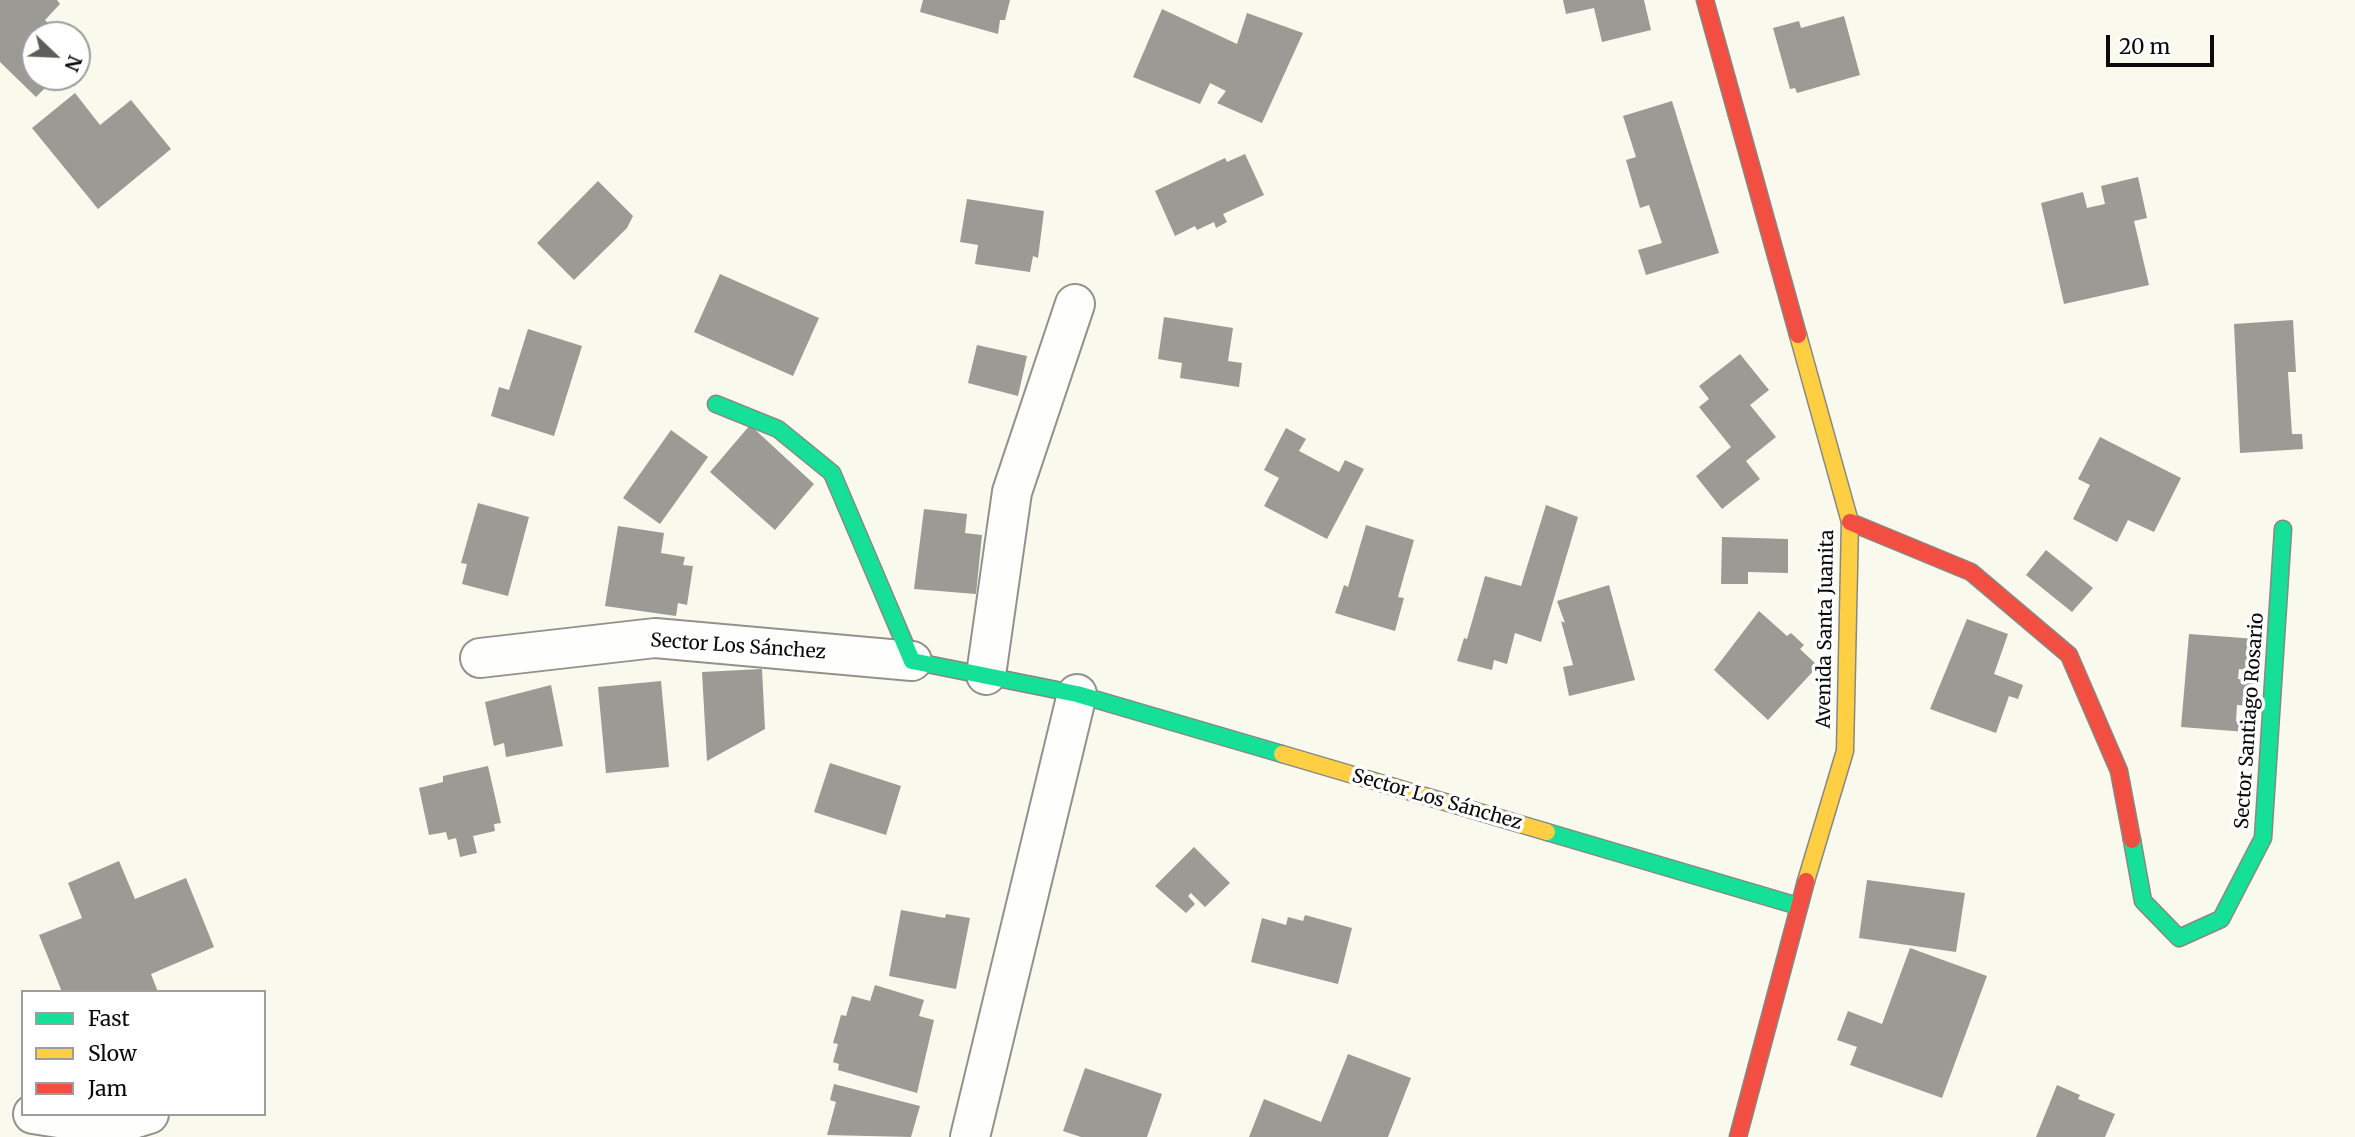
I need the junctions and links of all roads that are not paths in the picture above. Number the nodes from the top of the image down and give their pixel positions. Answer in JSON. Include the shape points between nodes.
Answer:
{"nodes":[{"id":1,"x":1705,"y":0,"type":"edge"},
{"id":2,"x":1075,"y":304,"type":"dead end"},
{"id":3,"x":716,"y":404,"type":"dead end"},
{"id":4,"x":1850,"y":522,"type":"junction"},
{"id":5,"x":2283,"y":529,"type":"dead end"},
{"id":6,"x":480,"y":657,"type":"dead end"},
{"id":7,"x":912,"y":661,"type":"junction"},
{"id":8,"x":986,"y":675,"type":"junction"},
{"id":9,"x":1077,"y":694,"type":"junction"},
{"id":10,"x":1798,"y":906,"type":"junction"},
{"id":11,"x":0,"y":1109,"type":"edge"},
{"id":12,"x":21,"y":1113,"type":"edge"},
{"id":13,"x":46,"y":1116,"type":"edge"},
{"id":14,"x":142,"y":1116,"type":"edge"},
{"id":15,"x":970,"y":1137,"type":"edge"},
{"id":16,"x":1738,"y":1137,"type":"edge"}],
"edges":[{"from":1,"to":4,"type":"street","name":"Avenida Santa Juanita"},
{"from":2,"to":8,"type":"street","via":[[1012,492]]},
{"from":3,"to":7,"type":"street","via":[[778,429],[832,473]]},
{"from":4,"to":5,"type":"street","name":"Sector Santiago Rosario","via":[[1971,572],[2069,655],[2119,771],[2143,901],[2179,938],[2221,919],[2263,838]]},
{"from":4,"to":10,"type":"street","name":"Avenida Santa Juanita","via":[[1845,751]]},
{"from":6,"to":7,"type":"street","name":"Sector Los Sánchez","via":[[656,638]]},
{"from":7,"to":8,"type":"street","name":"Sector Los Sánchez"},
{"from":8,"to":9,"type":"street","name":"Sector Los Sánchez"},
{"from":9,"to":10,"type":"street","name":"Sector Los Sánchez"},
{"from":9,"to":15,"type":"street"},
{"from":10,"to":16,"type":"street","name":"Avenida Santa Juanita"},
{"from":11,"to":12,"type":"street"},
{"from":13,"to":14,"type":"street","via":[[110,1126]]}]}
